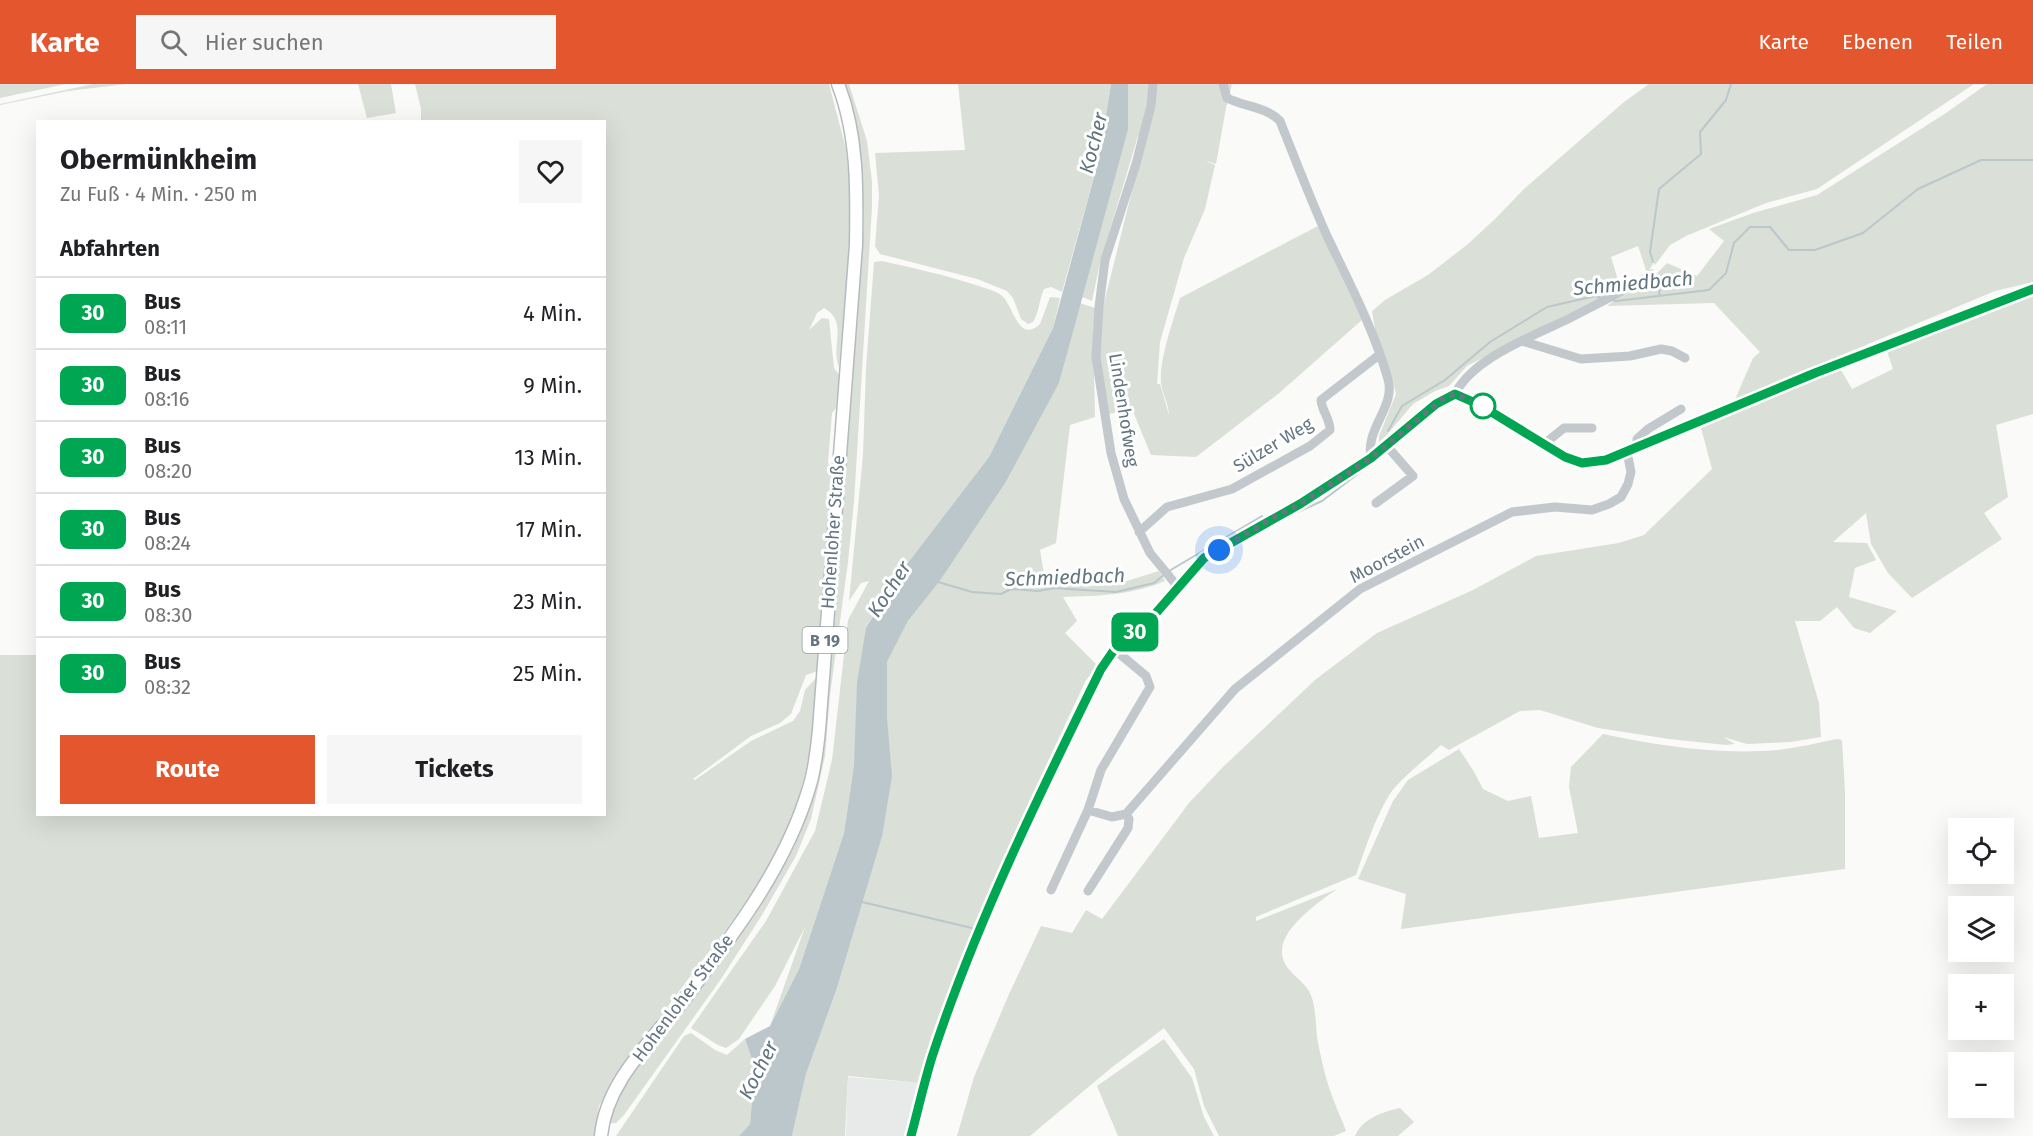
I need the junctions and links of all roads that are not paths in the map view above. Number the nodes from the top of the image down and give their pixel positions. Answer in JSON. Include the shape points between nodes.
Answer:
{"nodes":[{"id":1,"x":838,"y":84,"type":"edge"},
{"id":2,"x":1153,"y":84,"type":"edge"},
{"id":3,"x":1223,"y":84,"type":"edge"},
{"id":4,"x":1652,"y":274,"type":"dead end"},
{"id":5,"x":2033,"y":289,"type":"edge"},
{"id":6,"x":1522,"y":341,"type":"junction"},
{"id":7,"x":1379,"y":355,"type":"junction"},
{"id":8,"x":1685,"y":358,"type":"dead end"},
{"id":9,"x":1455,"y":394,"type":"junction"},
{"id":10,"x":1681,"y":409,"type":"dead end"},
{"id":11,"x":1592,"y":428,"type":"dead end"},
{"id":12,"x":1544,"y":444,"type":"junction"},
{"id":13,"x":1386,"y":445,"type":"junction"},
{"id":14,"x":1637,"y":447,"type":"junction"},
{"id":15,"x":1627,"y":452,"type":"junction"},
{"id":16,"x":1371,"y":458,"type":"junction"},
{"id":17,"x":1376,"y":502,"type":"dead end"},
{"id":18,"x":1139,"y":532,"type":"junction"},
{"id":19,"x":1178,"y":587,"type":"junction"},
{"id":20,"x":1114,"y":650,"type":"junction"},
{"id":21,"x":1088,"y":810,"type":"junction"},
{"id":22,"x":1126,"y":814,"type":"junction"},
{"id":23,"x":1051,"y":890,"type":"dead end"},
{"id":24,"x":1088,"y":891,"type":"dead end"},
{"id":25,"x":601,"y":1136,"type":"edge"},
{"id":26,"x":911,"y":1136,"type":"edge"}],
"edges":[{"from":1,"to":25,"type":"main road","name":"Hohenloher Straße","number":"B 19","via":[[853,140],[856,245],[819,730],[810,787],[768,881],[617,1086]]},
{"from":2,"to":18,"type":"street","name":"Lindenhofweg","via":[[1136,164],[1105,260],[1096,357],[1111,453],[1124,499]]},
{"from":3,"to":7,"type":"street","via":[[1227,98],[1271,112],[1280,121]]},
{"from":4,"to":6,"type":"street"},
{"from":5,"to":14,"type":"street"},
{"from":6,"to":8,"type":"street","via":[[1581,359],[1630,356],[1661,349]]},
{"from":6,"to":9,"type":"street","via":[[1467,376]]},
{"from":7,"to":16,"type":"street","via":[[1390,390],[1374,429]]},
{"from":7,"to":18,"type":"street","name":"Sülzer Weg","via":[[1321,400],[1330,430],[1310,446],[1232,489],[1167,507]]},
{"from":9,"to":12,"type":"street"},
{"from":9,"to":13,"type":"street","via":[[1436,404]]},
{"from":10,"to":14,"type":"street","via":[[1648,429],[1637,439]]},
{"from":11,"to":12,"type":"street","via":[[1564,428]]},
{"from":12,"to":15,"type":"street","via":[[1582,463]]},
{"from":13,"to":16,"type":"street"},
{"from":13,"to":17,"type":"street","via":[[1413,476]]},
{"from":14,"to":15,"type":"street"},
{"from":15,"to":22,"type":"street","name":"Moorstein","via":[[1631,472],[1628,484],[1621,496],[1609,504],[1592,510],[1555,507],[1512,512],[1360,589],[1235,689]]},
{"from":16,"to":19,"type":"street","via":[[1204,558]]},
{"from":18,"to":19,"type":"street","name":"Lindenhofweg","via":[[1150,553]]},
{"from":19,"to":20,"type":"street","via":[[1156,613]]},
{"from":20,"to":21,"type":"street","via":[[1146,676],[1150,687],[1101,770]]},
{"from":20,"to":26,"type":"street","via":[[1043,787],[974,944],[932,1057]]},
{"from":21,"to":22,"type":"street","via":[[1112,817]]},
{"from":21,"to":23,"type":"street"},
{"from":22,"to":24,"type":"street","name":"Moorstein","via":[[1130,819],[1128,828]]}]}
